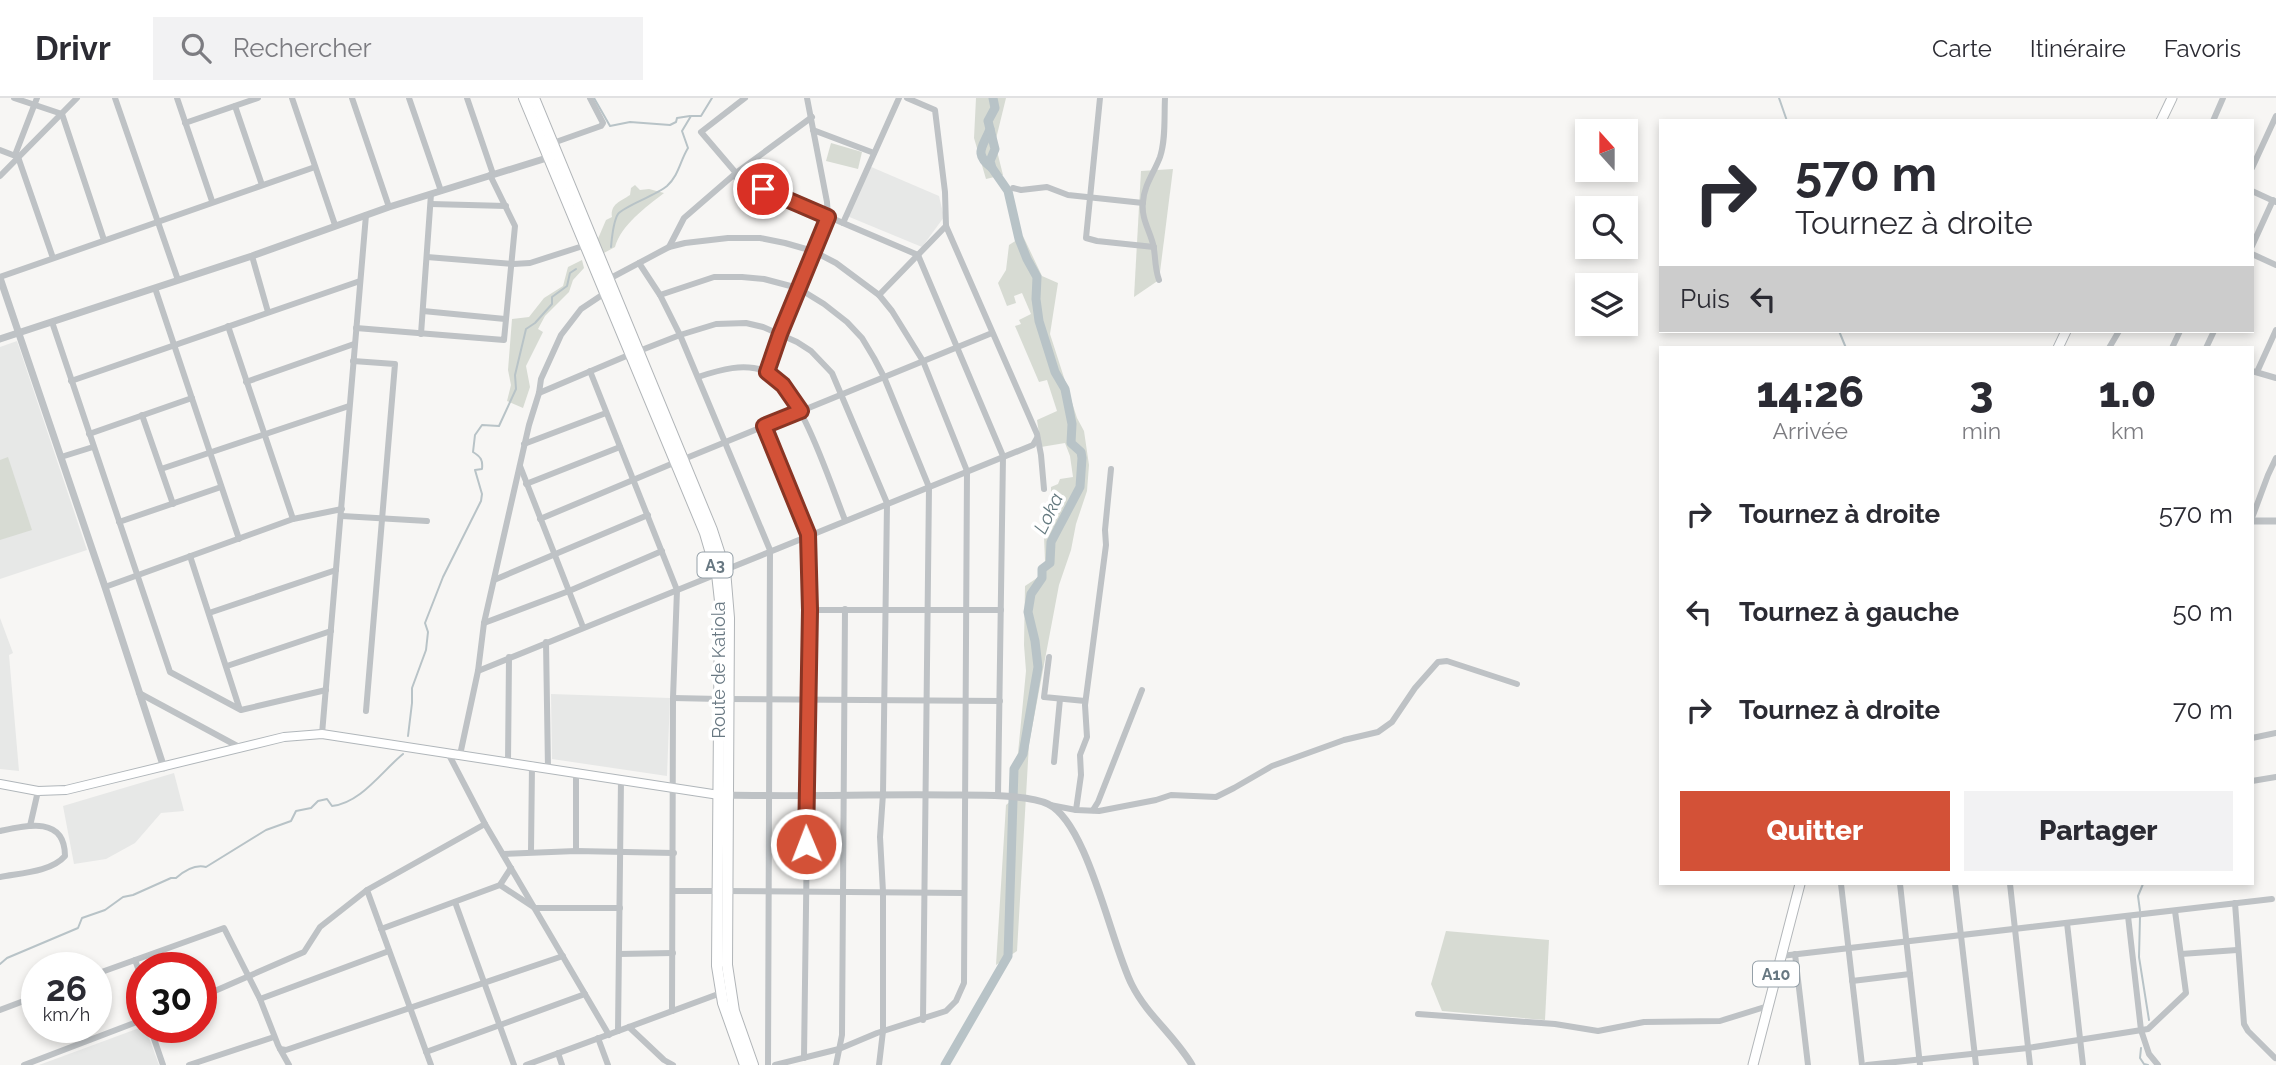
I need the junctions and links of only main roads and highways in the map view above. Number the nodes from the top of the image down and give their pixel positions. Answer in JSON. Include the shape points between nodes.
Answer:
{"nodes":[{"id":1,"x":524,"y":98,"type":"edge"},
{"id":2,"x":534,"y":98,"type":"edge"},
{"id":3,"x":2172,"y":98,"type":"edge"},
{"id":4,"x":2162,"y":119,"type":"edge"},
{"id":5,"x":553,"y":156,"type":"junction"},
{"id":6,"x":606,"y":285,"type":"junction"},
{"id":7,"x":0,"y":784,"type":"edge"},
{"id":8,"x":723,"y":795,"type":"junction"},
{"id":9,"x":1800,"y":885,"type":"edge"},
{"id":10,"x":722,"y":891,"type":"junction"},
{"id":11,"x":745,"y":1065,"type":"edge"},
{"id":12,"x":753,"y":1065,"type":"edge"},
{"id":13,"x":1753,"y":1065,"type":"edge"}],
"edges":[{"from":1,"to":5,"type":"highway","name":"Route de Katiola","number":"A3"},
{"from":2,"to":5,"type":"highway","name":"Route de Katiola","number":"A3","via":[[553,143]]},
{"from":3,"to":4,"type":"main road"},
{"from":5,"to":6,"type":"highway","name":"Route de Katiola","number":"A3"},
{"from":5,"to":6,"type":"highway","name":"Route de Katiola","number":"A3"},
{"from":6,"to":8,"type":"highway","name":"Route de Katiola","number":"A3","via":[[721,572]]},
{"from":7,"to":8,"type":"main road","via":[[38,791],[84,787],[294,736],[322,734]]},
{"from":8,"to":10,"type":"highway","name":"Route de Katiola","number":"A3"},
{"from":9,"to":13,"type":"main road","number":"A10"},
{"from":10,"to":11,"type":"highway","name":"Route de Katiola","number":"A3","via":[[717,966]]},
{"from":10,"to":12,"type":"highway","name":"Route de Katiola","number":"A3","via":[[731,1000]]}]}
